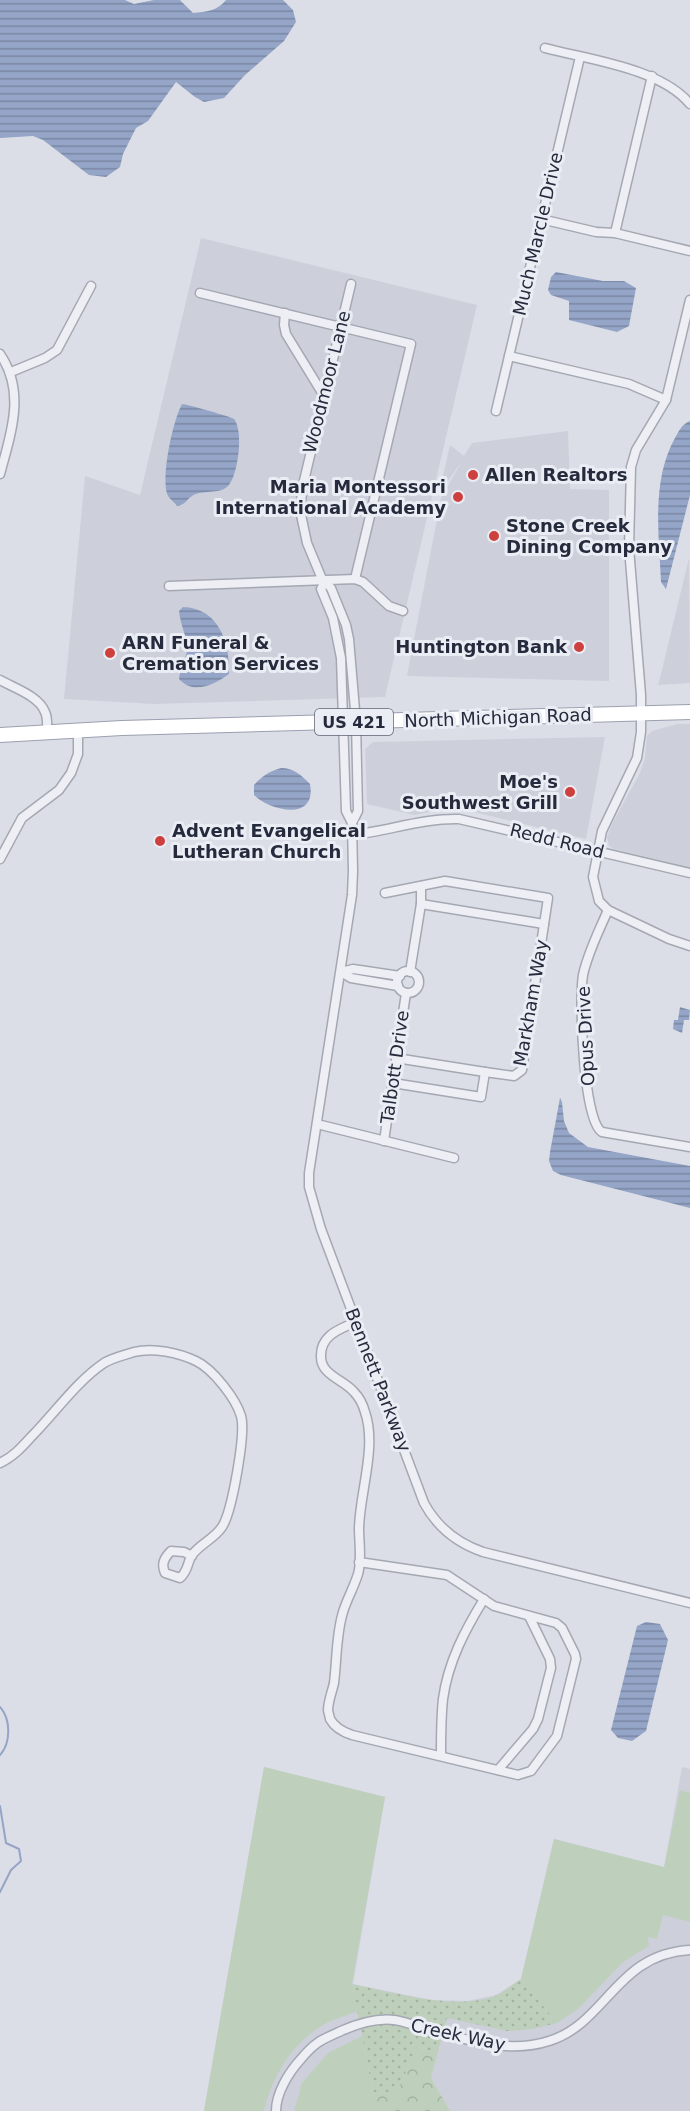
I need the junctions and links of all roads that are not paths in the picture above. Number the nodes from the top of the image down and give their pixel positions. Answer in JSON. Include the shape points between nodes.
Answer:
{"nodes":[{"id":1,"x":545,"y":48,"type":"dead end"},
{"id":2,"x":580,"y":57,"type":"junction"},
{"id":3,"x":652,"y":76,"type":"junction"},
{"id":4,"x":690,"y":104,"type":"edge"},
{"id":5,"x":541,"y":219,"type":"junction"},
{"id":6,"x":615,"y":233,"type":"junction"},
{"id":7,"x":690,"y":251,"type":"edge"},
{"id":8,"x":351,"y":284,"type":"dead end"},
{"id":9,"x":91,"y":286,"type":"dead end"},
{"id":10,"x":200,"y":293,"type":"dead end"},
{"id":11,"x":690,"y":300,"type":"edge"},
{"id":12,"x":285,"y":313,"type":"junction"},
{"id":13,"x":341,"y":327,"type":"junction"},
{"id":14,"x":686,"y":333,"type":"edge"},
{"id":15,"x":0,"y":354,"type":"edge"},
{"id":16,"x":509,"y":356,"type":"junction"},
{"id":17,"x":11,"y":372,"type":"junction"},
{"id":18,"x":324,"y":396,"type":"junction"},
{"id":19,"x":666,"y":400,"type":"junction"},
{"id":20,"x":496,"y":411,"type":"dead end"},
{"id":21,"x":0,"y":474,"type":"edge"},
{"id":22,"x":355,"y":579,"type":"junction"},
{"id":23,"x":323,"y":581,"type":"junction"},
{"id":24,"x":169,"y":586,"type":"dead end"},
{"id":25,"x":403,"y":611,"type":"dead end"},
{"id":26,"x":0,"y":680,"type":"edge"},
{"id":27,"x":690,"y":712,"type":"edge"},
{"id":28,"x":641,"y":713,"type":"junction"},
{"id":29,"x":349,"y":722,"type":"junction"},
{"id":30,"x":78,"y":730,"type":"junction"},
{"id":31,"x":47,"y":732,"type":"junction"},
{"id":32,"x":0,"y":735,"type":"edge"},
{"id":33,"x":352,"y":835,"type":"junction"},
{"id":34,"x":597,"y":851,"type":"junction"},
{"id":35,"x":0,"y":859,"type":"edge"},
{"id":36,"x":690,"y":873,"type":"edge"},
{"id":37,"x":421,"y":886,"type":"junction"},
{"id":38,"x":385,"y":893,"type":"dead end"},
{"id":39,"x":421,"y":904,"type":"junction"},
{"id":40,"x":608,"y":910,"type":"junction"},
{"id":41,"x":544,"y":924,"type":"junction"},
{"id":42,"x":690,"y":946,"type":"edge"},
{"id":43,"x":341,"y":972,"type":"junction"},
{"id":44,"x":410,"y":972,"type":"junction"},
{"id":45,"x":400,"y":976,"type":"junction"},
{"id":46,"x":398,"y":986,"type":"junction"},
{"id":47,"x":406,"y":993,"type":"junction"},
{"id":48,"x":396,"y":1058,"type":"junction"},
{"id":49,"x":485,"y":1072,"type":"junction"},
{"id":50,"x":393,"y":1083,"type":"junction"},
{"id":51,"x":316,"y":1124,"type":"junction"},
{"id":52,"x":384,"y":1141,"type":"junction"},
{"id":53,"x":690,"y":1147,"type":"edge"},
{"id":54,"x":454,"y":1158,"type":"dead end"},
{"id":55,"x":356,"y":1322,"type":"junction"},
{"id":56,"x":0,"y":1463,"type":"edge"},
{"id":57,"x":192,"y":1556,"type":"dead end"},
{"id":58,"x":359,"y":1562,"type":"junction"},
{"id":59,"x":484,"y":1599,"type":"junction"},
{"id":60,"x":690,"y":1603,"type":"edge"},
{"id":61,"x":529,"y":1616,"type":"junction"},
{"id":62,"x":441,"y":1755,"type":"junction"},
{"id":63,"x":498,"y":1770,"type":"junction"},
{"id":64,"x":690,"y":1950,"type":"edge"},
{"id":65,"x":276,"y":2111,"type":"edge"}],
"edges":[{"from":1,"to":2,"type":"street"},
{"from":2,"to":3,"type":"street"},
{"from":2,"to":5,"type":"street","name":"Much Marcle Drive"},
{"from":3,"to":4,"type":"street","via":[[671,86]]},
{"from":3,"to":6,"type":"street"},
{"from":5,"to":6,"type":"street"},
{"from":5,"to":16,"type":"street","name":"Much Marcle Drive"},
{"from":6,"to":7,"type":"street"},
{"from":8,"to":13,"type":"street","name":"Woodmoor Lane"},
{"from":9,"to":17,"type":"street","via":[[57,350]]},
{"from":10,"to":12,"type":"street"},
{"from":11,"to":14,"type":"street"},
{"from":12,"to":13,"type":"street"},
{"from":12,"to":18,"type":"street","via":[[286,334]]},
{"from":13,"to":18,"type":"street","name":"Woodmoor Lane"},
{"from":13,"to":22,"type":"street","via":[[411,344]]},
{"from":14,"to":19,"type":"street"},
{"from":15,"to":17,"type":"street"},
{"from":16,"to":19,"type":"street","via":[[629,384]]},
{"from":16,"to":20,"type":"street","name":"Much Marcle Drive"},
{"from":17,"to":21,"type":"street","via":[[15,414]]},
{"from":18,"to":23,"type":"street","name":"Woodmoor Lane","via":[[300,510],[306,543]]},
{"from":19,"to":28,"type":"street","via":[[636,450],[629,476],[630,567]]},
{"from":22,"to":23,"type":"street"},
{"from":22,"to":25,"type":"street","via":[[389,606]]},
{"from":23,"to":24,"type":"street"},
{"from":23,"to":29,"type":"street","name":"Woodmoor Lane","via":[[321,589],[333,618],[341,658]]},
{"from":26,"to":31,"type":"street","via":[[42,706]]},
{"from":27,"to":28,"type":"main road","name":"North Michigan Road","number":"US 421"},
{"from":28,"to":29,"type":"main road","name":"North Michigan Road","number":"US 421"},
{"from":28,"to":34,"type":"street","via":[[637,758],[609,814]]},
{"from":29,"to":30,"type":"main road","name":"North Michigan Road","number":"US 421"},
{"from":29,"to":33,"type":"street","name":"Bennett Parkway","via":[[346,811]]},
{"from":30,"to":31,"type":"main road","name":"North Michigan Road","number":"US 421"},
{"from":30,"to":35,"type":"street","via":[[78,754],[71,773],[59,790],[22,818]]},
{"from":31,"to":32,"type":"main road","name":"North Michigan Road","number":"US 421"},
{"from":33,"to":34,"type":"street","name":"Redd Road","via":[[459,819]]},
{"from":33,"to":43,"type":"street","name":"Bennett Parkway","via":[[352,896]]},
{"from":34,"to":36,"type":"street","name":"Redd Road"},
{"from":34,"to":40,"type":"street","via":[[592,877],[599,902]]},
{"from":37,"to":38,"type":"street"},
{"from":37,"to":39,"type":"street","name":"Talbott Drive"},
{"from":37,"to":41,"type":"street","name":"Markham Way","via":[[445,881],[548,898]]},
{"from":39,"to":41,"type":"street"},
{"from":39,"to":44,"type":"street","name":"Talbott Drive"},
{"from":40,"to":42,"type":"street"},
{"from":40,"to":53,"type":"street","name":"Opus Drive","via":[[584,975],[581,1010],[590,1109],[602,1132]]},
{"from":41,"to":49,"type":"street","name":"Markham Way","via":[[522,1070],[514,1076]]},
{"from":43,"to":45,"type":"street","via":[[353,969]]},
{"from":43,"to":46,"type":"street","via":[[351,978]]},
{"from":43,"to":51,"type":"street","name":"Bennett Parkway"},
{"from":44,"to":45,"type":"street"},
{"from":44,"to":47,"type":"street","name":"Talbott Drive","via":[[419,984],[416,990]]},
{"from":45,"to":46,"type":"street","name":"Talbott Drive"},
{"from":46,"to":47,"type":"street","name":"Talbott Drive"},
{"from":47,"to":48,"type":"street","name":"Talbott Drive"},
{"from":48,"to":49,"type":"street","name":"Markham Way"},
{"from":48,"to":50,"type":"street","name":"Talbott Drive"},
{"from":49,"to":50,"type":"street","via":[[481,1097]]},
{"from":50,"to":52,"type":"street","name":"Talbott Drive"},
{"from":51,"to":52,"type":"street"},
{"from":51,"to":55,"type":"street","name":"Bennett Parkway","via":[[309,1187]]},
{"from":52,"to":54,"type":"street"},
{"from":55,"to":58,"type":"street","via":[[334,1331],[326,1339],[320,1358],[325,1370],[354,1391],[368,1422]]},
{"from":55,"to":60,"type":"street","name":"Bennett Parkway","via":[[424,1503],[442,1528],[461,1543],[483,1552]]},
{"from":56,"to":57,"type":"street","via":[[22,1447],[105,1362],[137,1351],[190,1358],[210,1370],[225,1388],[241,1416],[243,1431],[229,1513],[217,1533]]},
{"from":58,"to":59,"type":"street","via":[[447,1575]]},
{"from":58,"to":62,"type":"street","via":[[335,1649],[336,1667],[328,1711],[331,1720],[352,1735]]},
{"from":59,"to":61,"type":"street","via":[[494,1606]]},
{"from":59,"to":62,"type":"street","via":[[454,1656],[444,1696]]},
{"from":61,"to":63,"type":"street","via":[[551,1668],[533,1729]]},
{"from":61,"to":63,"type":"street","via":[[562,1628],[576,1659],[557,1736],[531,1771],[518,1775]]},
{"from":62,"to":63,"type":"street"},
{"from":64,"to":65,"type":"street","name":"Creek Way","via":[[674,1951],[636,1969],[576,2028],[550,2041],[520,2047],[488,2045],[393,2020],[360,2023],[314,2043],[291,2071]]}]}
